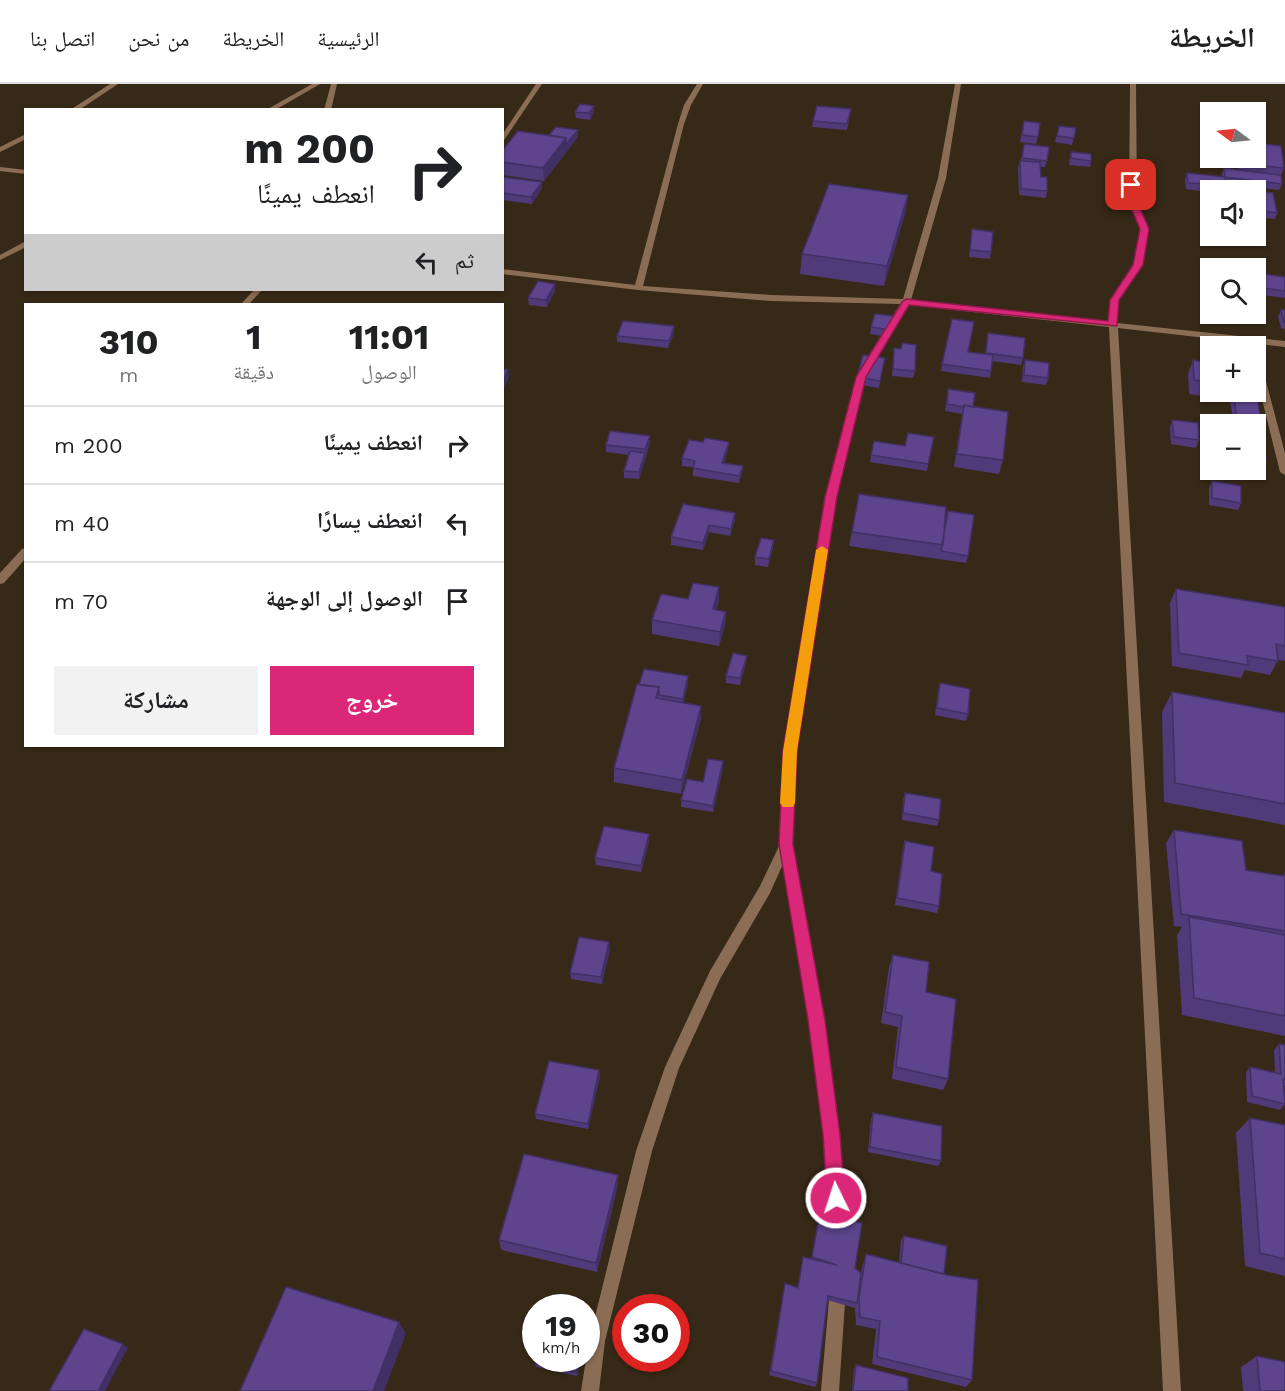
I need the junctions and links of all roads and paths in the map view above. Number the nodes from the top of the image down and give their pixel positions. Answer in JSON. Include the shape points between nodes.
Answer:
{"nodes":[{"id":1,"x":116,"y":84,"type":"edge"},
{"id":2,"x":316,"y":84,"type":"edge"},
{"id":3,"x":334,"y":84,"type":"edge"},
{"id":4,"x":539,"y":84,"type":"edge"},
{"id":5,"x":700,"y":84,"type":"edge"},
{"id":6,"x":958,"y":84,"type":"edge"},
{"id":7,"x":1133,"y":84,"type":"edge"},
{"id":8,"x":76,"y":108,"type":"edge"},
{"id":9,"x":273,"y":108,"type":"edge"},
{"id":10,"x":328,"y":108,"type":"edge"},
{"id":11,"x":24,"y":137,"type":"edge"},
{"id":12,"x":504,"y":138,"type":"edge"},
{"id":13,"x":0,"y":150,"type":"edge"},
{"id":14,"x":0,"y":169,"type":"edge"},
{"id":15,"x":24,"y":172,"type":"edge"},
{"id":16,"x":24,"y":244,"type":"edge"},
{"id":17,"x":0,"y":258,"type":"edge"},
{"id":18,"x":504,"y":271,"type":"edge"},
{"id":19,"x":638,"y":288,"type":"junction"},
{"id":20,"x":257,"y":291,"type":"edge"},
{"id":21,"x":906,"y":302,"type":"junction"},
{"id":22,"x":246,"y":303,"type":"edge"},
{"id":23,"x":1113,"y":324,"type":"junction"},
{"id":24,"x":1200,"y":337,"type":"edge"},
{"id":25,"x":1266,"y":344,"type":"edge"},
{"id":26,"x":1285,"y":344,"type":"edge"},
{"id":27,"x":1266,"y":398,"type":"edge"},
{"id":28,"x":1285,"y":472,"type":"edge"},
{"id":29,"x":24,"y":553,"type":"edge"},
{"id":30,"x":0,"y":580,"type":"edge"},
{"id":31,"x":786,"y":844,"type":"junction"},
{"id":32,"x":840,"y":1249,"type":"edge"},
{"id":33,"x":840,"y":1272,"type":"edge"},
{"id":34,"x":590,"y":1391,"type":"edge"},
{"id":35,"x":830,"y":1391,"type":"edge"},
{"id":36,"x":1172,"y":1391,"type":"edge"}],
"edges":[{"from":1,"to":8,"type":"street"},
{"from":2,"to":9,"type":"street"},
{"from":3,"to":10,"type":"street"},
{"from":4,"to":12,"type":"street"},
{"from":5,"to":19,"type":"street","via":[[680,122]]},
{"from":6,"to":21,"type":"street","via":[[942,178]]},
{"from":7,"to":23,"type":"street","via":[[1131,185],[1133,203],[1145,229],[1138,265],[1115,300]]},
{"from":11,"to":13,"type":"street"},
{"from":14,"to":15,"type":"street"},
{"from":16,"to":17,"type":"street"},
{"from":18,"to":19,"type":"street"},
{"from":19,"to":21,"type":"street","via":[[771,298]]},
{"from":20,"to":22,"type":"street"},
{"from":21,"to":23,"type":"street"},
{"from":21,"to":31,"type":"street","via":[[861,377],[831,497],[790,751]]},
{"from":23,"to":24,"type":"street"},
{"from":23,"to":36,"type":"street"},
{"from":25,"to":26,"type":"street"},
{"from":27,"to":28,"type":"street"},
{"from":29,"to":30,"type":"street"},
{"from":31,"to":32,"type":"street","via":[[817,1020],[832,1135]]},
{"from":31,"to":34,"type":"street","via":[[715,975],[672,1067],[642,1162],[597,1341]]},
{"from":33,"to":35,"type":"street"}]}
